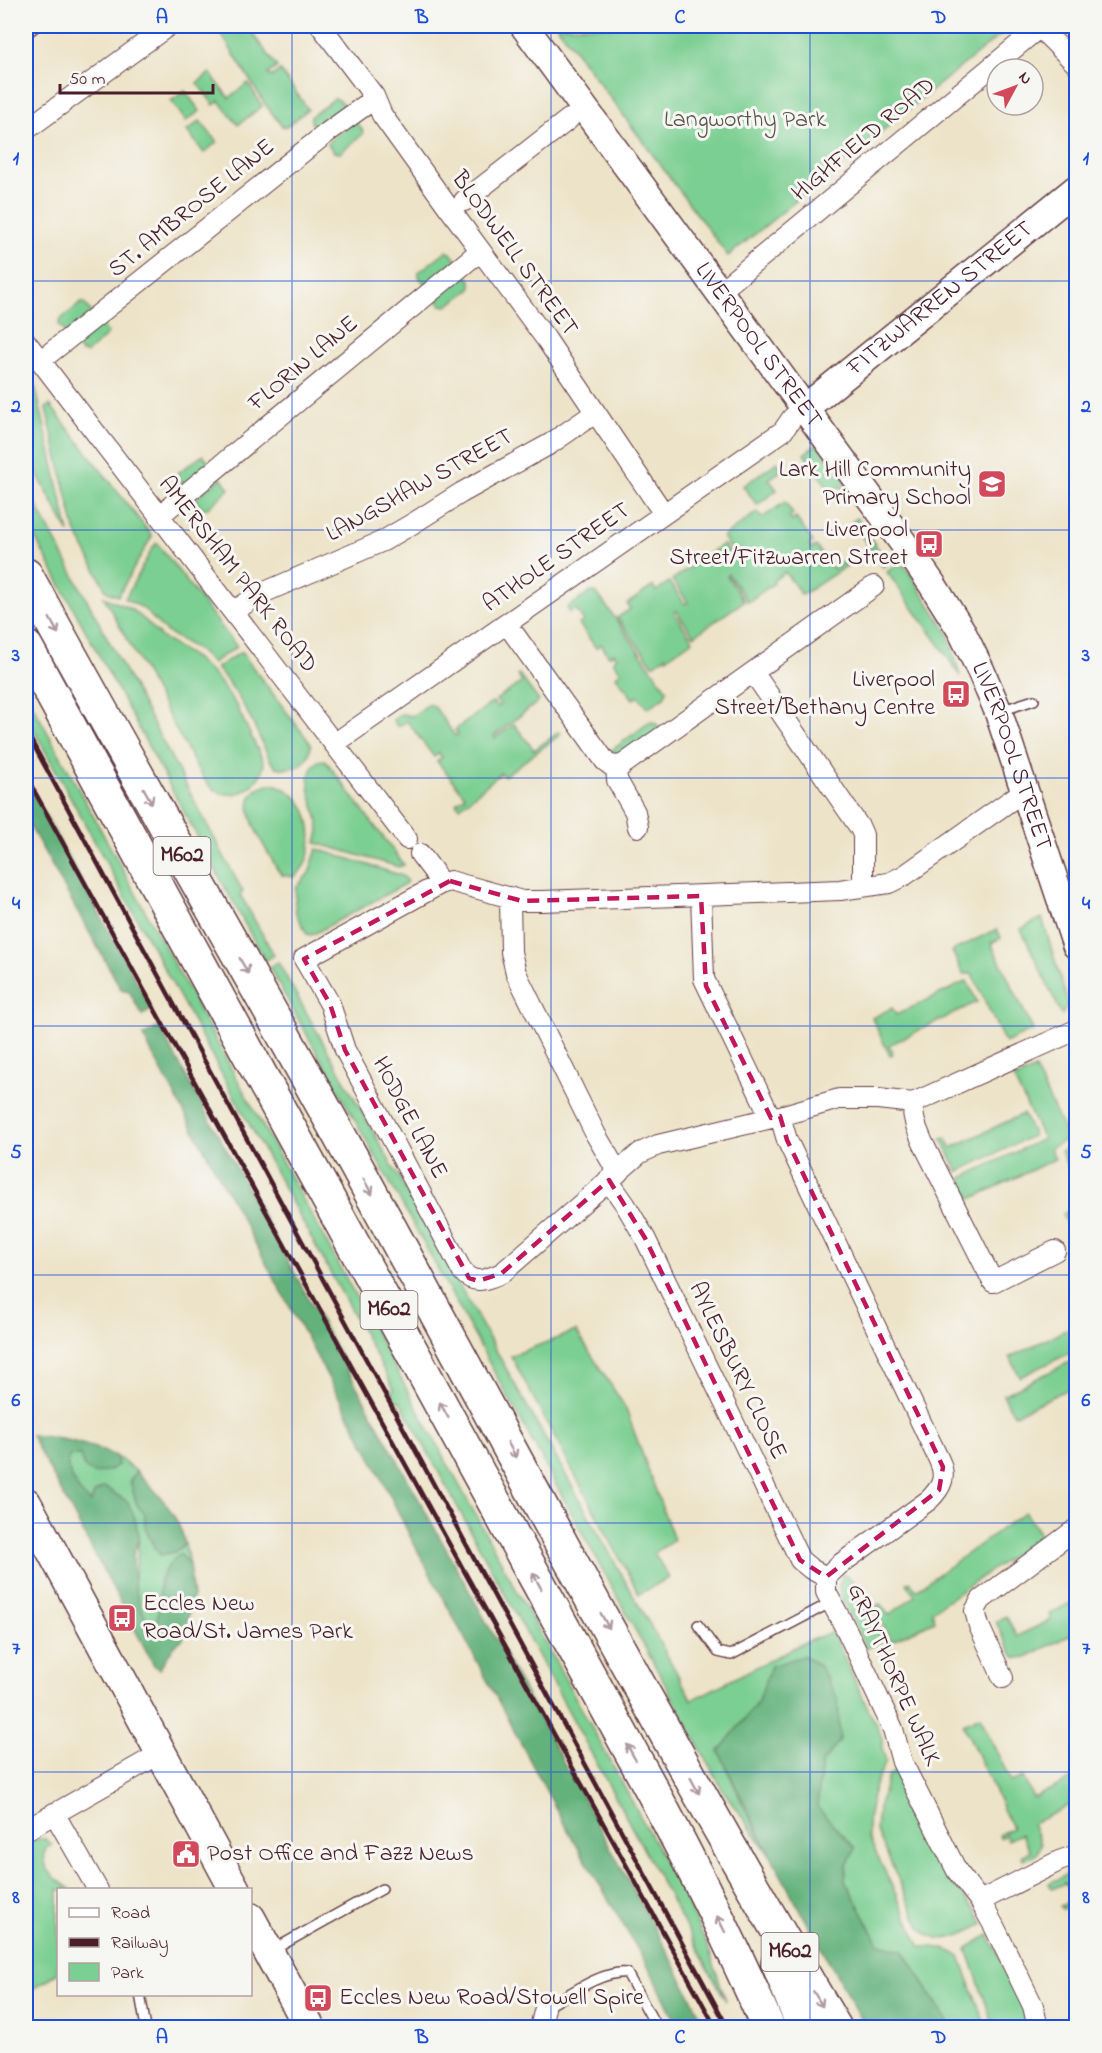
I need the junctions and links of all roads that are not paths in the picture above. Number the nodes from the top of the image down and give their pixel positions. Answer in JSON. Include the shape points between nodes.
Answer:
{"nodes":[{"id":1,"x":36,"y":26,"type":"edge"},
{"id":2,"x":168,"y":26,"type":"edge"},
{"id":3,"x":321,"y":26,"type":"edge"},
{"id":4,"x":524,"y":26,"type":"edge"},
{"id":5,"x":1039,"y":26,"type":"edge"},
{"id":6,"x":26,"y":34,"type":"edge"},
{"id":7,"x":1077,"y":64,"type":"edge"},
{"id":8,"x":374,"y":96,"type":"junction"},
{"id":9,"x":569,"y":119,"type":"dead end"},
{"id":10,"x":26,"y":130,"type":"edge"},
{"id":11,"x":1077,"y":189,"type":"edge"},
{"id":12,"x":464,"y":201,"type":"dead end"},
{"id":13,"x":480,"y":251,"type":"junction"},
{"id":14,"x":719,"y":292,"type":"junction"},
{"id":15,"x":26,"y":342,"type":"edge"},
{"id":16,"x":40,"y":361,"type":"junction"},
{"id":17,"x":805,"y":408,"type":"junction"},
{"id":18,"x":595,"y":412,"type":"junction"},
{"id":19,"x":664,"y":514,"type":"junction"},
{"id":20,"x":159,"y":516,"type":"junction"},
{"id":21,"x":26,"y":574,"type":"edge"},
{"id":22,"x":874,"y":586,"type":"dead end"},
{"id":23,"x":233,"y":612,"type":"junction"},
{"id":24,"x":507,"y":624,"type":"junction"},
{"id":25,"x":26,"y":647,"type":"edge"},
{"id":26,"x":753,"y":672,"type":"junction"},
{"id":27,"x":1034,"y":700,"type":"dead end"},
{"id":28,"x":998,"y":711,"type":"junction"},
{"id":29,"x":334,"y":744,"type":"junction"},
{"id":30,"x":616,"y":766,"type":"junction"},
{"id":31,"x":1024,"y":791,"type":"junction"},
{"id":32,"x":638,"y":827,"type":"dead end"},
{"id":33,"x":407,"y":839,"type":"dead end"},
{"id":34,"x":420,"y":854,"type":"dead end"},
{"id":35,"x":440,"y":884,"type":"junction"},
{"id":36,"x":863,"y":887,"type":"junction"},
{"id":37,"x":701,"y":896,"type":"junction"},
{"id":38,"x":510,"y":897,"type":"junction"},
{"id":39,"x":1077,"y":945,"type":"edge"},
{"id":40,"x":1077,"y":1030,"type":"edge"},
{"id":41,"x":913,"y":1103,"type":"junction"},
{"id":42,"x":775,"y":1117,"type":"junction"},
{"id":43,"x":613,"y":1176,"type":"junction"},
{"id":44,"x":1055,"y":1251,"type":"dead end"},
{"id":45,"x":28,"y":1512,"type":"edge"},
{"id":46,"x":1077,"y":1529,"type":"edge"},
{"id":47,"x":826,"y":1577,"type":"junction"},
{"id":48,"x":832,"y":1602,"type":"junction"},
{"id":49,"x":698,"y":1625,"type":"dead end"},
{"id":50,"x":1003,"y":1678,"type":"dead end"},
{"id":51,"x":161,"y":1753,"type":"junction"},
{"id":52,"x":54,"y":1813,"type":"junction"},
{"id":53,"x":26,"y":1830,"type":"edge"},
{"id":54,"x":1077,"y":1855,"type":"edge"},
{"id":55,"x":745,"y":1877,"type":"junction"},
{"id":56,"x":97,"y":1888,"type":"edge"},
{"id":57,"x":234,"y":1888,"type":"edge"},
{"id":58,"x":382,"y":1889,"type":"dead end"},
{"id":59,"x":980,"y":1901,"type":"junction"},
{"id":60,"x":252,"y":1922,"type":"edge"},
{"id":61,"x":269,"y":1952,"type":"junction"},
{"id":62,"x":140,"y":1996,"type":"edge"},
{"id":63,"x":542,"y":2018,"type":"edge"},
{"id":64,"x":146,"y":2028,"type":"edge"},
{"id":65,"x":310,"y":2028,"type":"edge"},
{"id":66,"x":657,"y":2028,"type":"edge"},
{"id":67,"x":768,"y":2028,"type":"edge"},
{"id":68,"x":804,"y":2028,"type":"edge"},
{"id":69,"x":835,"y":2028,"type":"edge"},
{"id":70,"x":1038,"y":2028,"type":"edge"}],
"edges":[{"from":1,"to":6,"type":"lane"},
{"from":2,"to":10,"type":"street"},
{"from":3,"to":8,"type":"street","name":"BLODWELL STREET"},
{"from":4,"to":14,"type":"street","name":"LIVERPOOL STREET"},
{"from":5,"to":7,"type":"street"},
{"from":5,"to":14,"type":"street","name":"HIGHFIELD ROAD"},
{"from":8,"to":13,"type":"street","name":"BLODWELL STREET","via":[[382,115]]},
{"from":8,"to":16,"type":"street","name":"ST. AMBROSE LANE"},
{"from":9,"to":12,"type":"street"},
{"from":11,"to":17,"type":"street","name":"FITZWARREN STREET"},
{"from":13,"to":18,"type":"street","name":"BLODWELL STREET"},
{"from":13,"to":20,"type":"street","name":"FLORIN LANE"},
{"from":14,"to":17,"type":"street","name":"LIVERPOOL STREET"},
{"from":15,"to":16,"type":"street","name":"AMERSHAM PARK ROAD"},
{"from":16,"to":20,"type":"street","name":"AMERSHAM PARK ROAD"},
{"from":17,"to":19,"type":"street","name":"ATHOLE STREET","via":[[783,431]]},
{"from":17,"to":28,"type":"street","name":"LIVERPOOL STREET","via":[[932,584],[961,630]]},
{"from":18,"to":19,"type":"street","name":"BLODWELL STREET"},
{"from":18,"to":23,"type":"street","name":"LANGSHAW STREET","via":[[550,444],[383,541],[258,595]]},
{"from":19,"to":24,"type":"street","name":"ATHOLE STREET"},
{"from":20,"to":23,"type":"street","name":"AMERSHAM PARK ROAD"},
{"from":21,"to":55,"type":"highway","number":"M602","one_way":true,"via":[[346,1146]]},
{"from":22,"to":26,"type":"street"},
{"from":23,"to":29,"type":"street","name":"AMERSHAM PARK ROAD"},
{"from":24,"to":29,"type":"street","name":"ATHOLE STREET"},
{"from":24,"to":30,"type":"street","via":[[605,761]]},
{"from":67,"to":25,"type":"highway","number":"M602","one_way":true,"via":[[747,1977],[658,1801]]},
{"from":26,"to":30,"type":"street","via":[[632,760]]},
{"from":26,"to":36,"type":"street","via":[[860,828]]},
{"from":27,"to":28,"type":"lane"},
{"from":28,"to":31,"type":"street","name":"LIVERPOOL STREET"},
{"from":29,"to":33,"type":"street","name":"AMERSHAM PARK ROAD"},
{"from":30,"to":32,"type":"street","via":[[617,780]]},
{"from":31,"to":36,"type":"street","via":[[905,875],[889,883]]},
{"from":31,"to":39,"type":"street","name":"LIVERPOOL STREET"},
{"from":34,"to":35,"type":"street"},
{"from":35,"to":38,"type":"street","via":[[450,882]]},
{"from":35,"to":43,"type":"street","name":"HODGE LANE","via":[[304,959],[330,1004],[345,1050],[462,1271],[478,1281],[502,1273]]},
{"from":36,"to":37,"type":"street"},
{"from":37,"to":38,"type":"street","via":[[542,901]]},
{"from":37,"to":42,"type":"street","via":[[704,979]]},
{"from":38,"to":43,"type":"street","name":"AYLESBURY CLOSE","via":[[511,952],[516,973]]},
{"from":40,"to":41,"type":"street"},
{"from":41,"to":42,"type":"street","via":[[878,1098],[839,1099]]},
{"from":41,"to":44,"type":"street","via":[[913,1118],[923,1143],[993,1282]]},
{"from":42,"to":43,"type":"street","via":[[658,1145],[640,1153]]},
{"from":42,"to":47,"type":"street","name":"GRAYTHORPE WALK","via":[[944,1476],[939,1490],[929,1500]]},
{"from":43,"to":47,"type":"street","name":"AYLESBURY CLOSE","via":[[800,1560]]},
{"from":45,"to":51,"type":"main road"},
{"from":46,"to":50,"type":"street","via":[[981,1600],[975,1611]]},
{"from":47,"to":48,"type":"street","name":"GRAYTHORPE WALK","via":[[826,1592]]},
{"from":48,"to":49,"type":"lane","via":[[731,1655],[718,1652]]},
{"from":48,"to":59,"type":"street","name":"GRAYTHORPE WALK","via":[[893,1729],[902,1762],[957,1871]]},
{"from":51,"to":52,"type":"street"},
{"from":51,"to":57,"type":"main road"},
{"from":52,"to":53,"type":"street"},
{"from":52,"to":56,"type":"street"},
{"from":54,"to":59,"type":"street"},
{"from":55,"to":68,"type":"highway","number":"M602"},
{"from":55,"to":69,"type":"highway","number":"M602","one_way":true},
{"from":58,"to":61,"type":"lane"},
{"from":59,"to":70,"type":"street","name":"GRAYTHORPE WALK","via":[[1033,2006]]},
{"from":60,"to":61,"type":"main road"},
{"from":61,"to":65,"type":"main road"},
{"from":62,"to":64,"type":"lane"},
{"from":63,"to":66,"type":"lane","via":[[616,1972],[627,1973]]}]}
